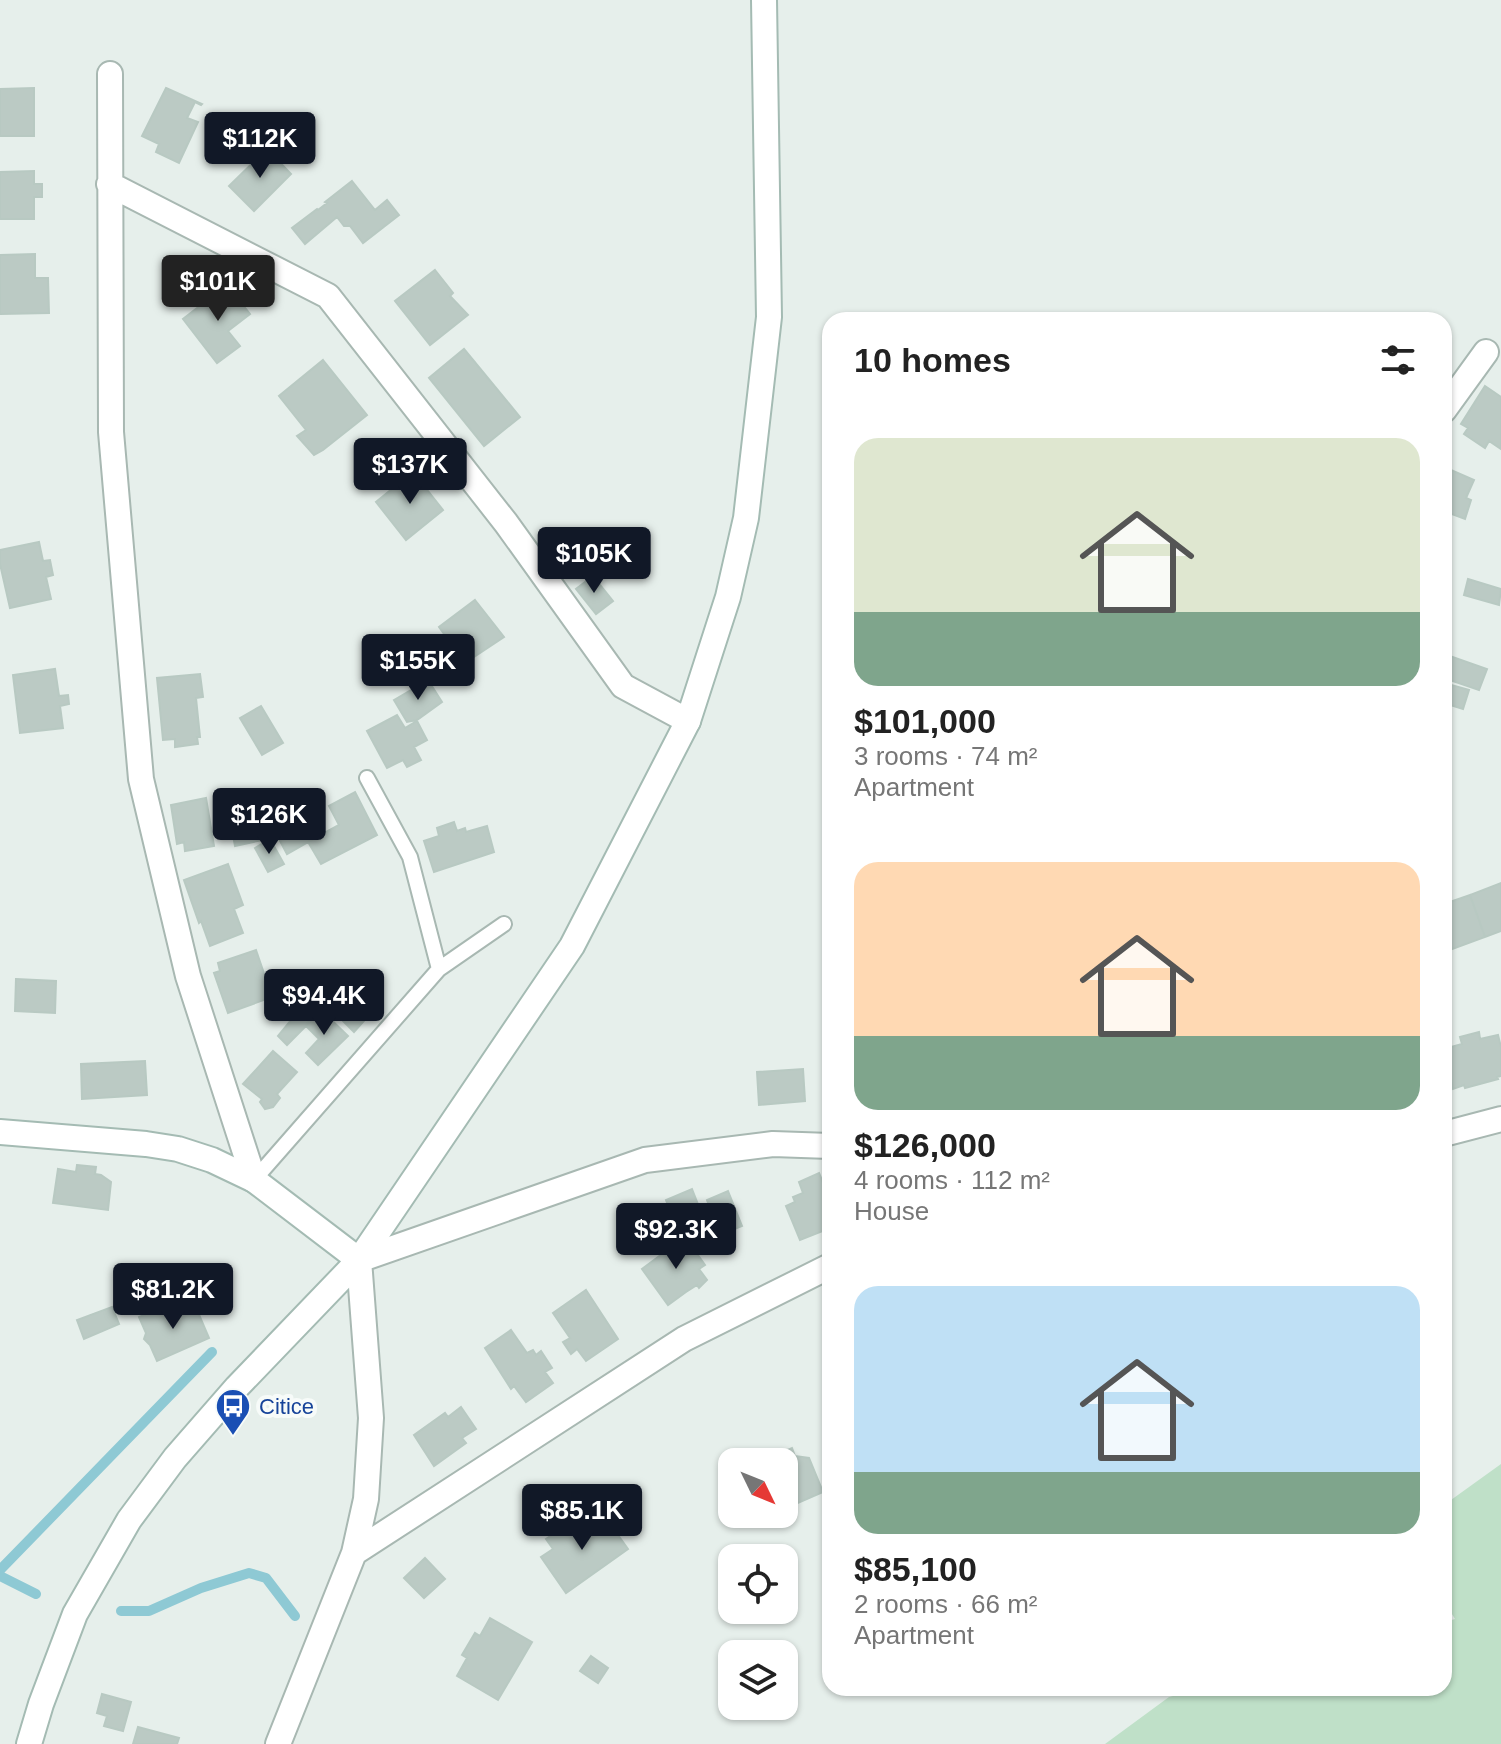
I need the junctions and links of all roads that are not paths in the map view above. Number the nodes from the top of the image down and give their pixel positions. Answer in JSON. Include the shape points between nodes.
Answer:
{"nodes":[{"id":1,"x":764,"y":0,"type":"edge"},
{"id":2,"x":110,"y":74,"type":"dead end"},
{"id":3,"x":109,"y":184,"type":"junction"},
{"id":4,"x":1486,"y":352,"type":"dead end"},
{"id":5,"x":1452,"y":399,"type":"edge"},
{"id":6,"x":688,"y":721,"type":"junction"},
{"id":7,"x":367,"y":778,"type":"dead end"},
{"id":8,"x":504,"y":924,"type":"dead end"},
{"id":9,"x":439,"y":969,"type":"junction"},
{"id":10,"x":1501,"y":1119,"type":"edge"},
{"id":11,"x":0,"y":1132,"type":"edge"},
{"id":12,"x":1452,"y":1132,"type":"edge"},
{"id":13,"x":822,"y":1146,"type":"edge"},
{"id":14,"x":254,"y":1180,"type":"junction"},
{"id":15,"x":359,"y":1260,"type":"junction"},
{"id":16,"x":822,"y":1270,"type":"edge"},
{"id":17,"x":354,"y":1553,"type":"junction"},
{"id":18,"x":29,"y":1744,"type":"edge"},
{"id":19,"x":278,"y":1744,"type":"edge"}],
"edges":[{"from":1,"to":6,"type":"street","via":[[769,317],[746,518],[728,597]]},
{"from":2,"to":3,"type":"street"},
{"from":3,"to":6,"type":"street","via":[[328,296],[506,523],[623,686]]},
{"from":3,"to":14,"type":"street","via":[[111,432],[141,779],[188,976]]},
{"from":4,"to":5,"type":"street"},
{"from":6,"to":15,"type":"street","via":[[572,946]]},
{"from":7,"to":9,"type":"lane","via":[[410,857]]},
{"from":8,"to":9,"type":"lane"},
{"from":9,"to":14,"type":"lane"},
{"from":10,"to":12,"type":"street"},
{"from":11,"to":14,"type":"street","via":[[178,1149]]},
{"from":13,"to":15,"type":"street","via":[[773,1144],[645,1160]]},
{"from":14,"to":15,"type":"street"},
{"from":15,"to":17,"type":"street","via":[[371,1418],[366,1499]]},
{"from":15,"to":18,"type":"street","via":[[237,1387],[129,1520],[75,1614]]},
{"from":16,"to":17,"type":"street","via":[[684,1339]]},
{"from":17,"to":19,"type":"street"}]}
